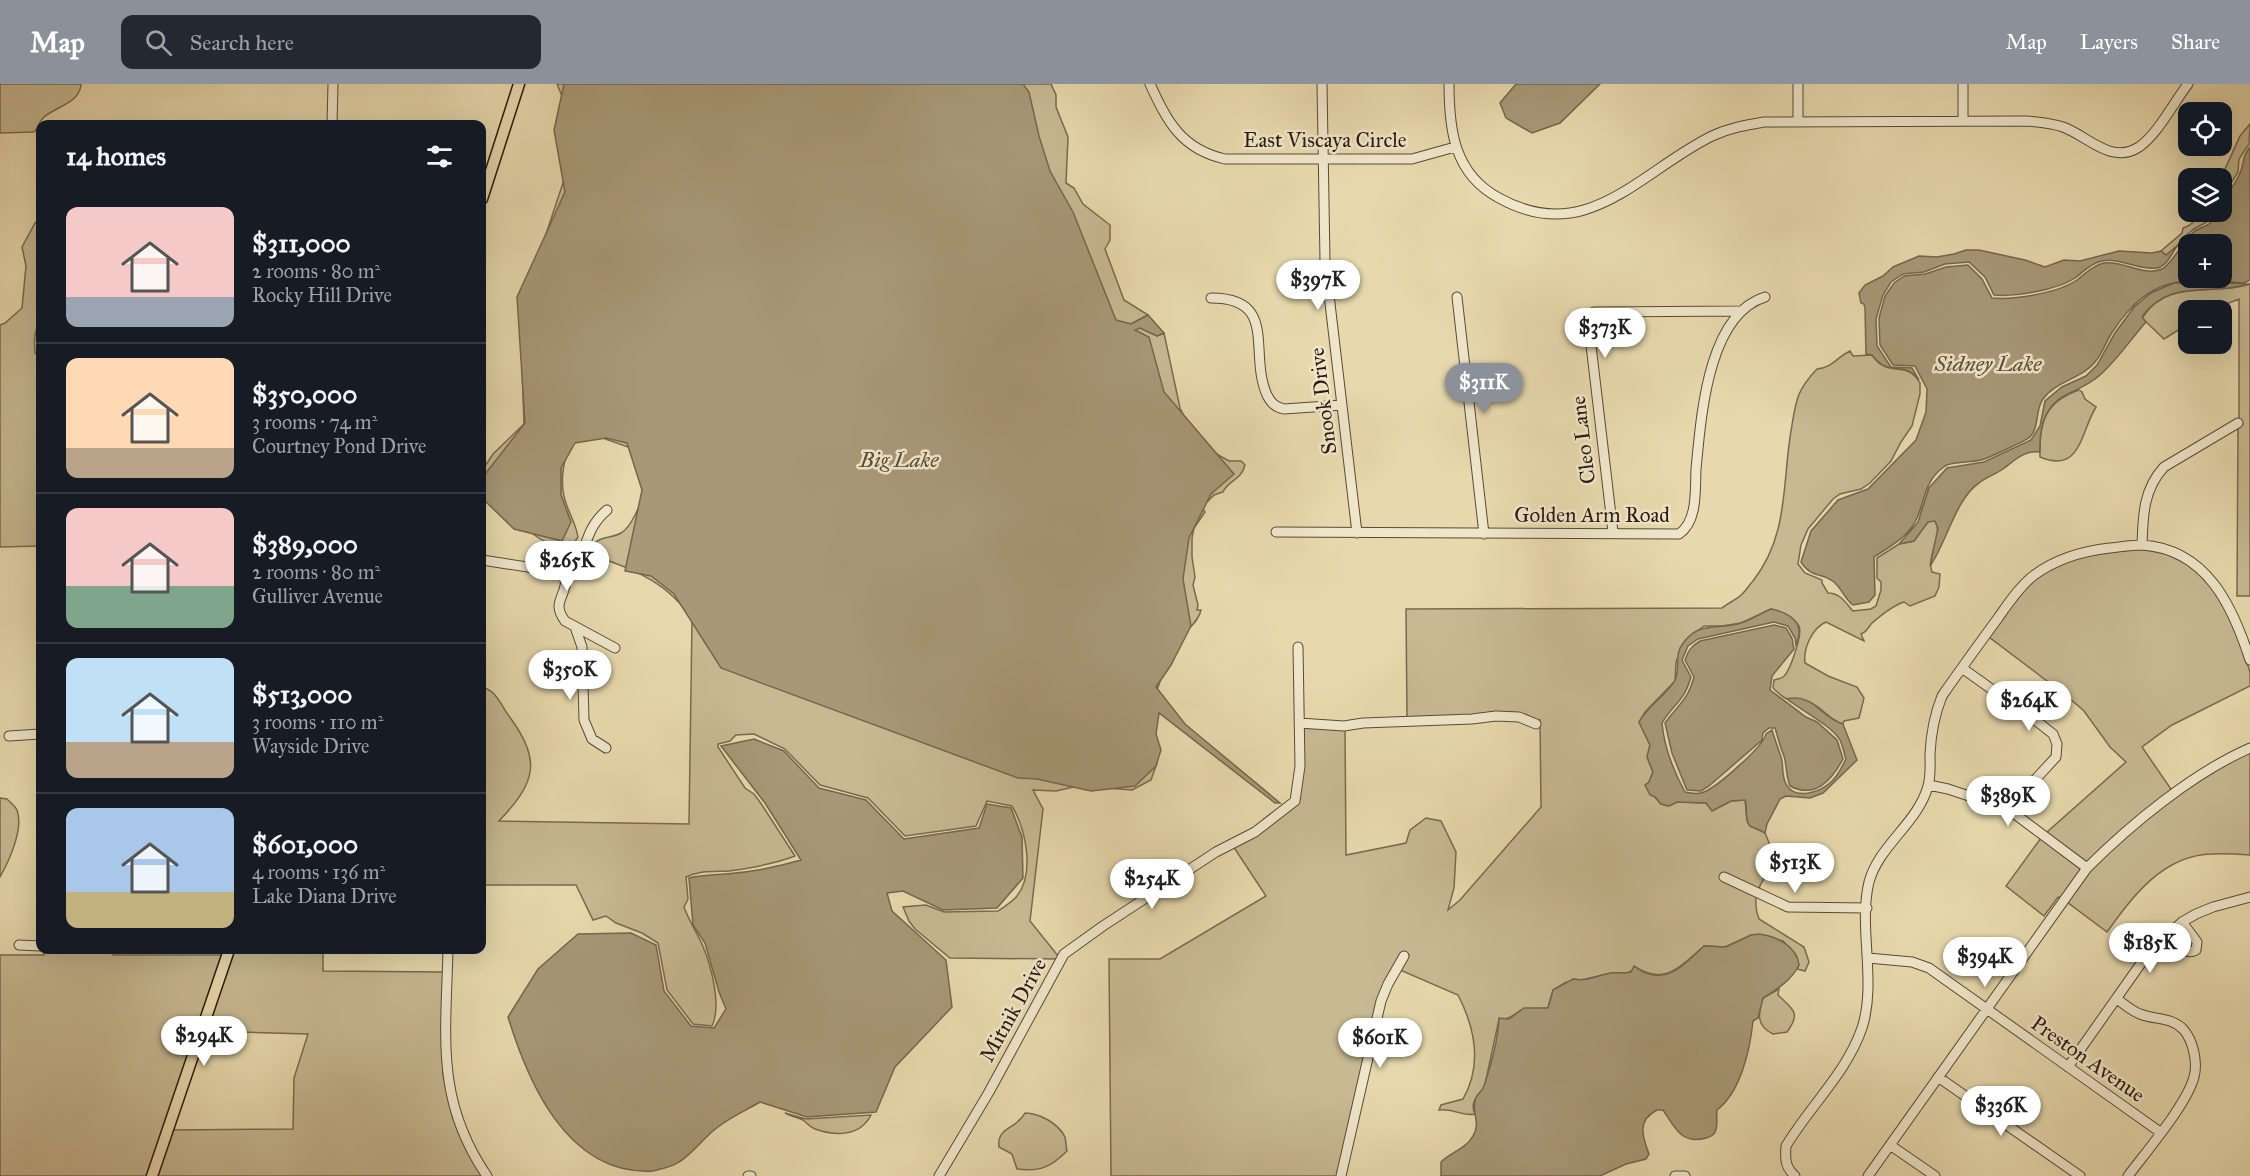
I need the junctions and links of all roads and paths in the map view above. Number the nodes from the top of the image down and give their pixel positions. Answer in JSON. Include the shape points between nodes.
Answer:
{"nodes":[{"id":1,"x":333,"y":84,"type":"edge"},
{"id":2,"x":519,"y":84,"type":"edge"},
{"id":3,"x":1150,"y":84,"type":"edge"},
{"id":4,"x":1322,"y":84,"type":"edge"},
{"id":5,"x":1449,"y":84,"type":"edge"},
{"id":6,"x":1798,"y":84,"type":"edge"},
{"id":7,"x":1963,"y":84,"type":"edge"},
{"id":8,"x":2188,"y":84,"type":"edge"},
{"id":9,"x":332,"y":120,"type":"edge"},
{"id":10,"x":1798,"y":120,"type":"junction"},
{"id":11,"x":1963,"y":121,"type":"junction"},
{"id":12,"x":1455,"y":147,"type":"junction"},
{"id":13,"x":1324,"y":159,"type":"junction"},
{"id":14,"x":486,"y":187,"type":"edge"},
{"id":15,"x":1211,"y":297,"type":"dead end"},
{"id":16,"x":1457,"y":297,"type":"dead end"},
{"id":17,"x":1765,"y":297,"type":"dead end"},
{"id":18,"x":1740,"y":311,"type":"junction"},
{"id":19,"x":1342,"y":405,"type":"junction"},
{"id":20,"x":2238,"y":423,"type":"dead end"},
{"id":21,"x":607,"y":510,"type":"dead end"},
{"id":22,"x":1276,"y":532,"type":"dead end"},
{"id":23,"x":1612,"y":532,"type":"junction"},
{"id":24,"x":1357,"y":533,"type":"junction"},
{"id":25,"x":1484,"y":534,"type":"junction"},
{"id":26,"x":2142,"y":545,"type":"junction"},
{"id":27,"x":486,"y":561,"type":"edge"},
{"id":28,"x":566,"y":578,"type":"junction"},
{"id":29,"x":575,"y":627,"type":"junction"},
{"id":30,"x":2247,"y":641,"type":"edge"},
{"id":31,"x":1298,"y":647,"type":"dead end"},
{"id":32,"x":615,"y":648,"type":"dead end"},
{"id":33,"x":2250,"y":660,"type":"edge"},
{"id":34,"x":1962,"y":668,"type":"junction"},
{"id":35,"x":1299,"y":723,"type":"junction"},
{"id":36,"x":1536,"y":724,"type":"dead end"},
{"id":37,"x":36,"y":734,"type":"edge"},
{"id":38,"x":9,"y":736,"type":"dead end"},
{"id":39,"x":606,"y":748,"type":"dead end"},
{"id":40,"x":2250,"y":748,"type":"edge"},
{"id":41,"x":1929,"y":785,"type":"junction"},
{"id":42,"x":2008,"y":809,"type":"junction"},
{"id":43,"x":2087,"y":868,"type":"junction"},
{"id":44,"x":1724,"y":877,"type":"dead end"},
{"id":45,"x":2250,"y":897,"type":"edge"},
{"id":46,"x":1867,"y":908,"type":"junction"},
{"id":47,"x":2182,"y":922,"type":"junction"},
{"id":48,"x":2169,"y":933,"type":"junction"},
{"id":49,"x":19,"y":945,"type":"dead end"},
{"id":50,"x":36,"y":946,"type":"edge"},
{"id":51,"x":228,"y":954,"type":"edge"},
{"id":52,"x":448,"y":954,"type":"edge"},
{"id":53,"x":1404,"y":956,"type":"dead end"},
{"id":54,"x":1868,"y":958,"type":"junction"},
{"id":55,"x":2117,"y":999,"type":"junction"},
{"id":56,"x":1987,"y":1010,"type":"junction"},
{"id":57,"x":2068,"y":1067,"type":"junction"},
{"id":58,"x":1938,"y":1077,"type":"junction"},
{"id":59,"x":2160,"y":1132,"type":"junction"},
{"id":60,"x":1890,"y":1145,"type":"junction"},
{"id":61,"x":152,"y":1176,"type":"edge"},
{"id":62,"x":487,"y":1176,"type":"edge"},
{"id":63,"x":939,"y":1176,"type":"edge"},
{"id":64,"x":1341,"y":1176,"type":"edge"},
{"id":65,"x":1675,"y":1176,"type":"edge"},
{"id":66,"x":1685,"y":1176,"type":"edge"},
{"id":67,"x":1795,"y":1176,"type":"edge"},
{"id":68,"x":1868,"y":1176,"type":"edge"},
{"id":69,"x":1935,"y":1176,"type":"edge"},
{"id":70,"x":2080,"y":1176,"type":"edge"},
{"id":71,"x":2128,"y":1176,"type":"edge"}],
"edges":[{"from":1,"to":9,"type":"street"},
{"from":2,"to":14,"type":"main road"},
{"from":3,"to":13,"type":"street","name":"East Viscaya Circle","via":[[1172,126],[1208,155],[1225,159]]},
{"from":4,"to":13,"type":"street","name":"Snook Drive"},
{"from":5,"to":12,"type":"street","via":[[1450,127]]},
{"from":6,"to":10,"type":"street"},
{"from":7,"to":11,"type":"street"},
{"from":8,"to":11,"type":"street","via":[[2150,136],[2128,152],[2106,151],[2077,134],[2045,123]]},
{"from":10,"to":11,"type":"street"},
{"from":10,"to":12,"type":"street","via":[[1737,126],[1686,151],[1607,202],[1556,216],[1531,212],[1492,195],[1476,181]]},
{"from":12,"to":13,"type":"street","name":"East Viscaya Circle","via":[[1412,159]]},
{"from":13,"to":19,"type":"street","name":"Snook Drive","via":[[1325,261]]},
{"from":15,"to":19,"type":"street","via":[[1245,304],[1253,314],[1259,367],[1264,387],[1276,407]]},
{"from":16,"to":25,"type":"street"},
{"from":17,"to":18,"type":"street","name":"Golden Arm Road"},
{"from":18,"to":23,"type":"street","name":"Golden Arm Road","via":[[1726,332],[1712,368],[1687,529],[1679,534]]},
{"from":18,"to":23,"type":"street","name":"Cleo Lane","via":[[1594,312],[1588,320]]},
{"from":19,"to":24,"type":"street","name":"Snook Drive"},
{"from":20,"to":26,"type":"street","via":[[2164,467],[2155,478],[2144,509]]},
{"from":21,"to":28,"type":"street","via":[[592,525],[578,563]]},
{"from":22,"to":24,"type":"street","name":"Golden Arm Road"},
{"from":23,"to":25,"type":"street","name":"Golden Arm Road"},
{"from":24,"to":25,"type":"street","name":"Golden Arm Road"},
{"from":26,"to":30,"type":"street","via":[[2168,551],[2206,574],[2220,590]]},
{"from":26,"to":34,"type":"street","via":[[2063,559],[2031,577]]},
{"from":27,"to":28,"type":"street","via":[[553,571]]},
{"from":28,"to":29,"type":"street","via":[[558,609],[565,621]]},
{"from":29,"to":32,"type":"street"},
{"from":29,"to":39,"type":"street","via":[[582,647],[584,720],[592,739]]},
{"from":30,"to":33,"type":"street"},
{"from":31,"to":35,"type":"street","name":"Mitnik Drive"},
{"from":34,"to":41,"type":"street","via":[[1934,714]]},
{"from":34,"to":42,"type":"street","via":[[2053,734],[2057,744],[2056,757]]},
{"from":35,"to":36,"type":"street","via":[[1344,726],[1496,716],[1519,717]]},
{"from":35,"to":63,"type":"street","name":"Mitnik Drive","via":[[1300,775],[1295,801],[1255,832],[1216,852],[1064,954]]},
{"from":37,"to":38,"type":"street"},
{"from":40,"to":43,"type":"street","via":[[2204,773],[2124,831]]},
{"from":41,"to":42,"type":"street"},
{"from":41,"to":46,"type":"street","via":[[1918,808],[1878,862],[1869,882]]},
{"from":42,"to":43,"type":"street"},
{"from":43,"to":56,"type":"street"},
{"from":44,"to":46,"type":"street","via":[[1785,906]]},
{"from":45,"to":47,"type":"street","via":[[2213,907]]},
{"from":46,"to":54,"type":"street"},
{"from":47,"to":48,"type":"street"},
{"from":47,"to":48,"type":"street","via":[[2197,942],[2196,950],[2185,952]]},
{"from":48,"to":55,"type":"street","via":[[2149,952]]},
{"from":49,"to":50,"type":"street"},
{"from":51,"to":61,"type":"main road"},
{"from":52,"to":62,"type":"street","via":[[446,1074],[456,1118]]},
{"from":53,"to":64,"type":"street","via":[[1381,1001]]},
{"from":54,"to":56,"type":"street","name":"Preston Avenue","via":[[1912,962],[1929,968]]},
{"from":54,"to":67,"type":"street","via":[[1867,1004],[1851,1054],[1786,1146],[1787,1167]]},
{"from":55,"to":57,"type":"street"},
{"from":55,"to":59,"type":"street","via":[[2140,1014],[2173,1022],[2190,1041],[2195,1075],[2188,1093]]},
{"from":56,"to":57,"type":"street","name":"Preston Avenue"},
{"from":56,"to":58,"type":"street"},
{"from":57,"to":59,"type":"street","name":"Preston Avenue"},
{"from":58,"to":60,"type":"street"},
{"from":58,"to":70,"type":"street"},
{"from":59,"to":71,"type":"street"},
{"from":60,"to":68,"type":"street"},
{"from":60,"to":69,"type":"street"},
{"from":65,"to":66,"type":"street"}]}
